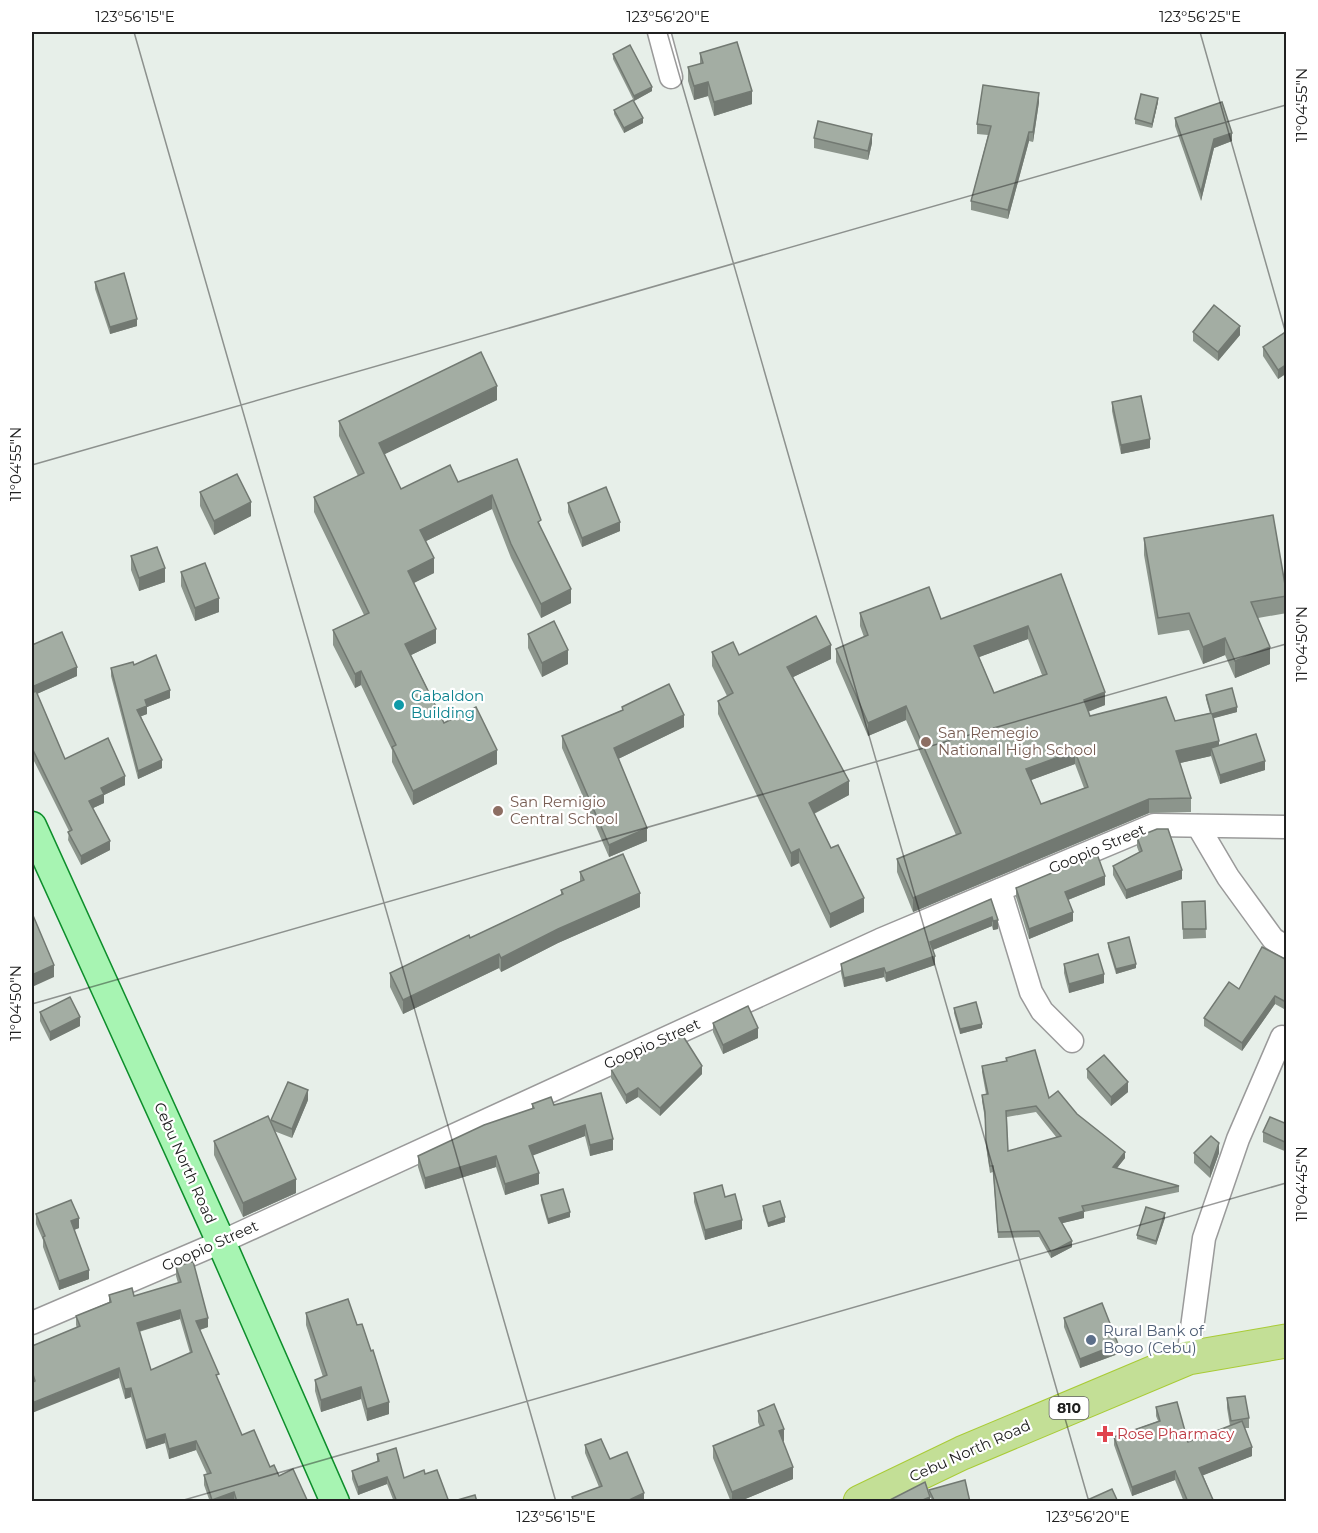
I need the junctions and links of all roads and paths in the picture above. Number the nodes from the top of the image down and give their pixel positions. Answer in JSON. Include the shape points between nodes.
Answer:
{"nodes":[{"id":1,"x":659,"y":32,"type":"edge"},
{"id":2,"x":671,"y":77,"type":"dead end"},
{"id":3,"x":32,"y":826,"type":"edge"},
{"id":4,"x":1198,"y":826,"type":"junction"},
{"id":5,"x":1287,"y":826,"type":"edge"},
{"id":6,"x":1000,"y":890,"type":"junction"},
{"id":7,"x":1287,"y":947,"type":"edge"},
{"id":8,"x":1282,"y":1037,"type":"dead end"},
{"id":9,"x":1072,"y":1041,"type":"dead end"},
{"id":10,"x":221,"y":1242,"type":"junction"},
{"id":11,"x":32,"y":1323,"type":"edge"},
{"id":12,"x":1287,"y":1341,"type":"edge"},
{"id":13,"x":1188,"y":1359,"type":"junction"},
{"id":14,"x":334,"y":1502,"type":"edge"},
{"id":15,"x":860,"y":1502,"type":"edge"}],
"edges":[{"from":1,"to":2,"type":"street"},
{"from":3,"to":10,"type":"main road","name":"Cebu North Road"},
{"from":4,"to":5,"type":"street","name":"Goopio Street"},
{"from":4,"to":6,"type":"street","name":"Goopio Street","via":[[1154,825]]},
{"from":4,"to":7,"type":"street","via":[[1227,877],[1273,939]]},
{"from":6,"to":9,"type":"street","via":[[1031,992],[1042,1011]]},
{"from":6,"to":10,"type":"street","name":"Goopio Street","via":[[880,940]]},
{"from":8,"to":13,"type":"street","via":[[1238,1139],[1204,1238]]},
{"from":10,"to":11,"type":"street","name":"Goopio Street"},
{"from":10,"to":14,"type":"main road","name":"Cebu North Road"},
{"from":12,"to":13,"type":"highway","name":"Cebu North Road","number":"810"},
{"from":13,"to":15,"type":"highway","name":"Cebu North Road","number":"810","via":[[962,1453]]}]}
